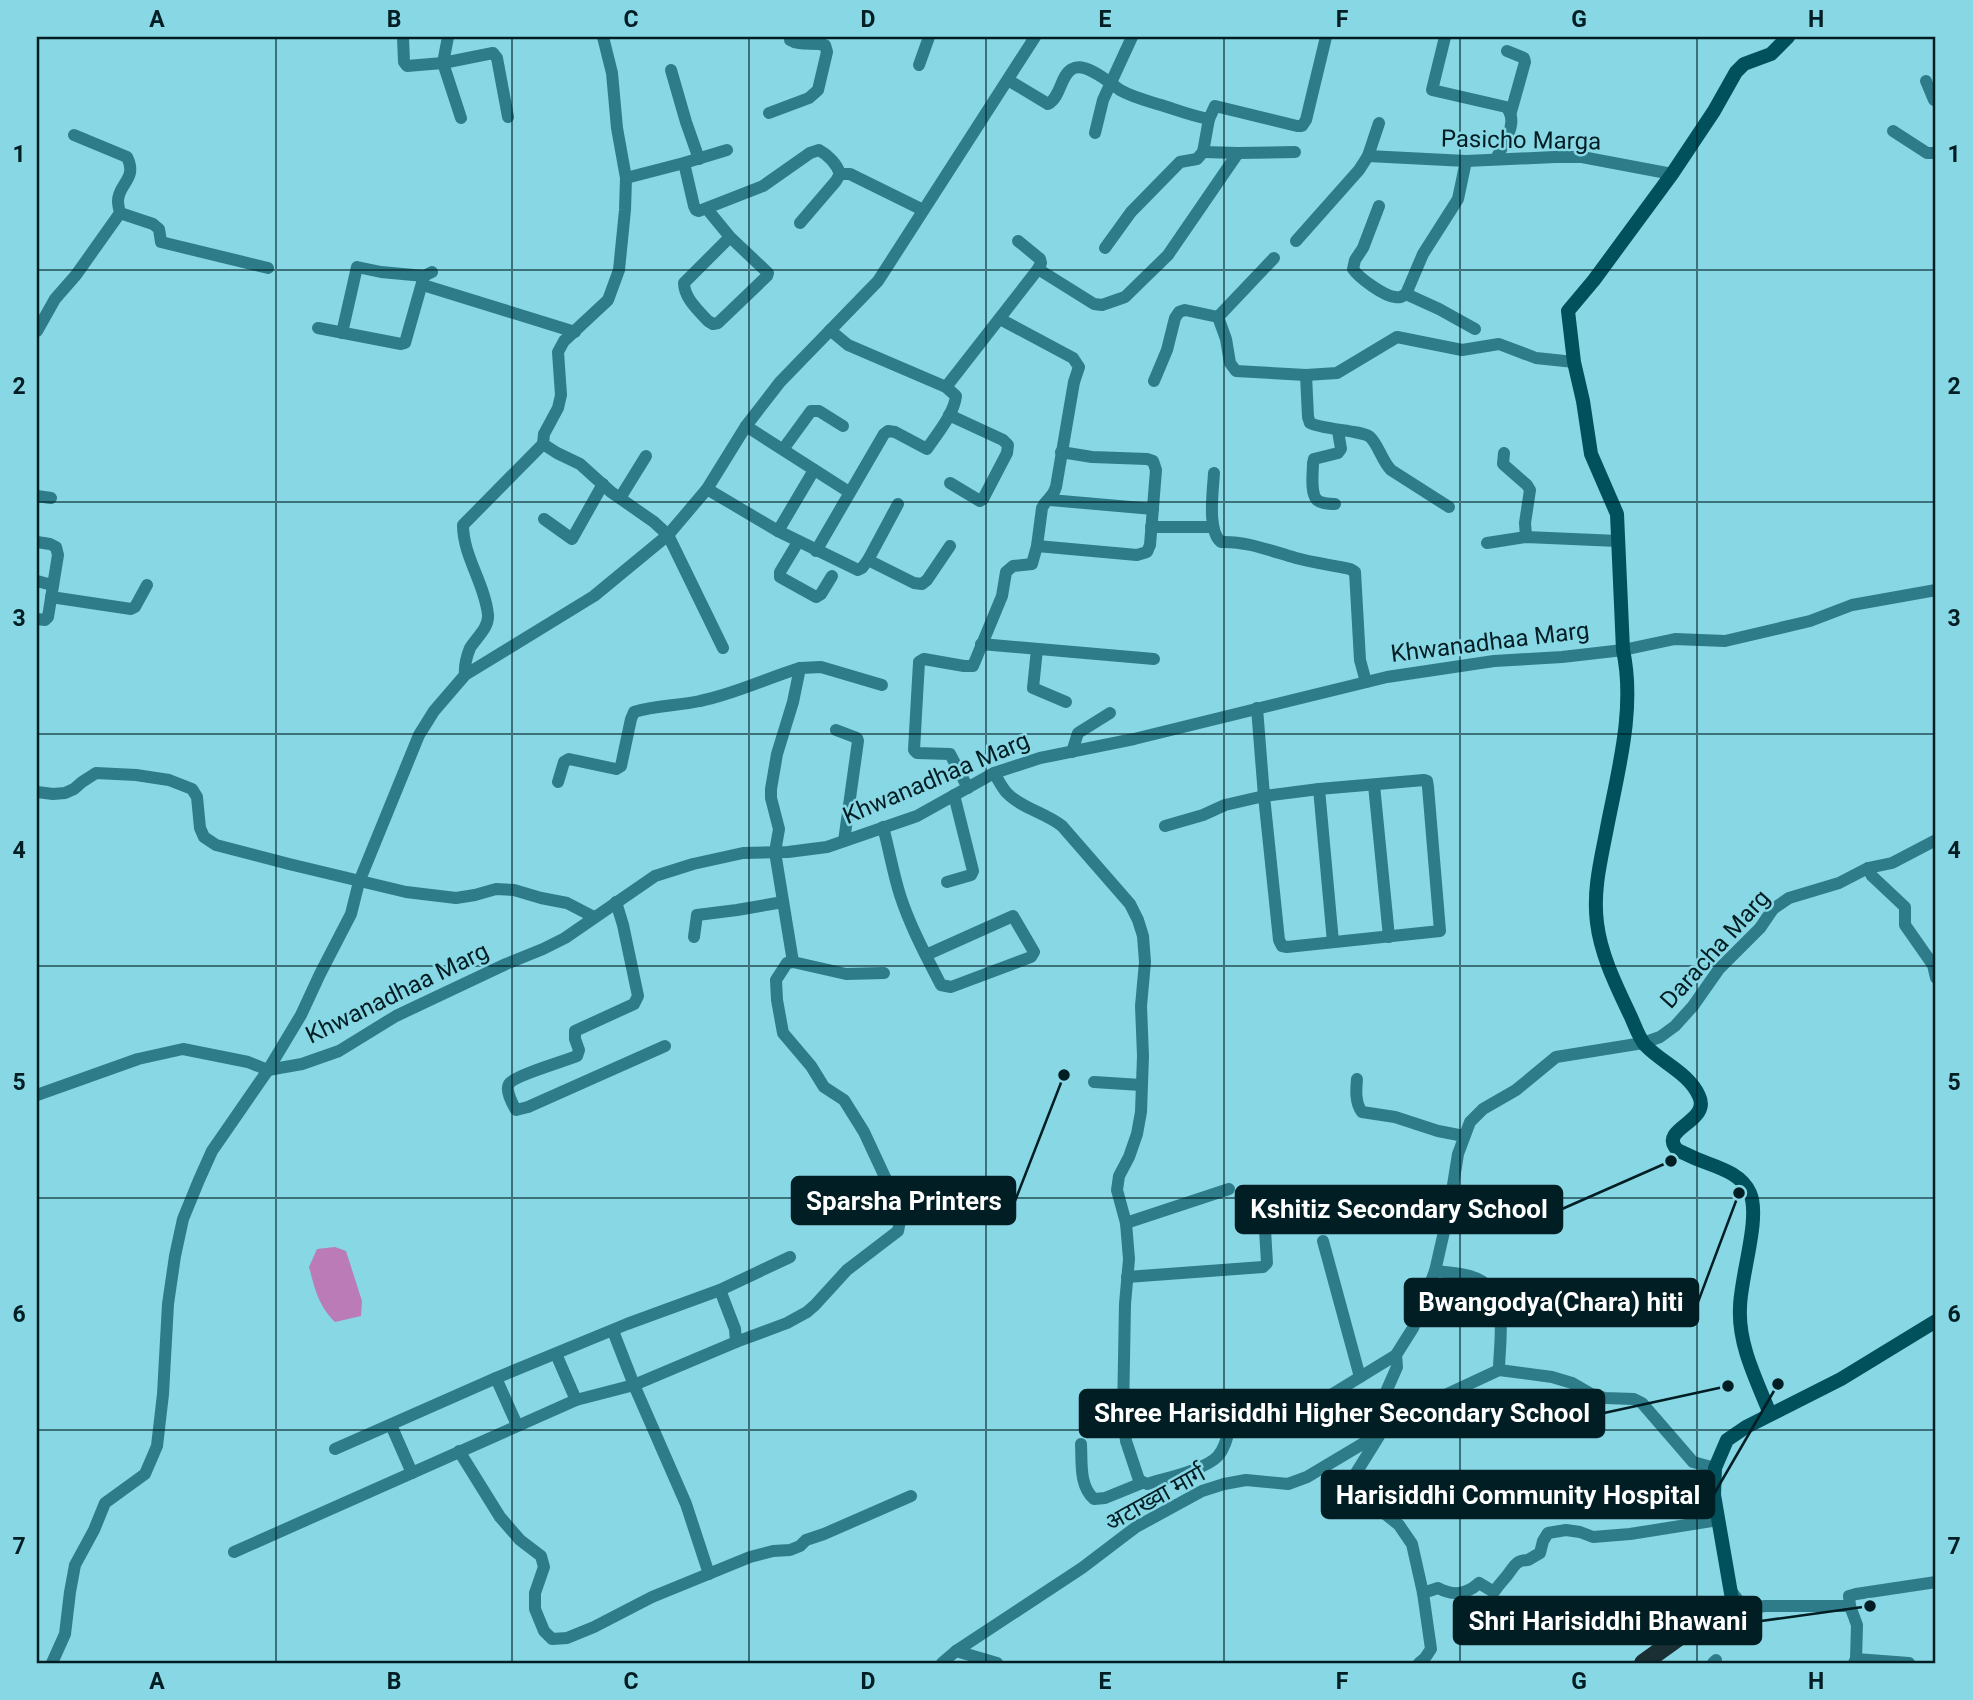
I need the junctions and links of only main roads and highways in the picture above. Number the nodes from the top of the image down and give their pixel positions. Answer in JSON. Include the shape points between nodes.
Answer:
{"nodes":[{"id":1,"x":1720,"y":1613,"type":"road end"},
{"id":2,"x":1643,"y":1663,"type":"edge"}],
"edges":[{"from":1,"to":2,"type":"main road"}]}
